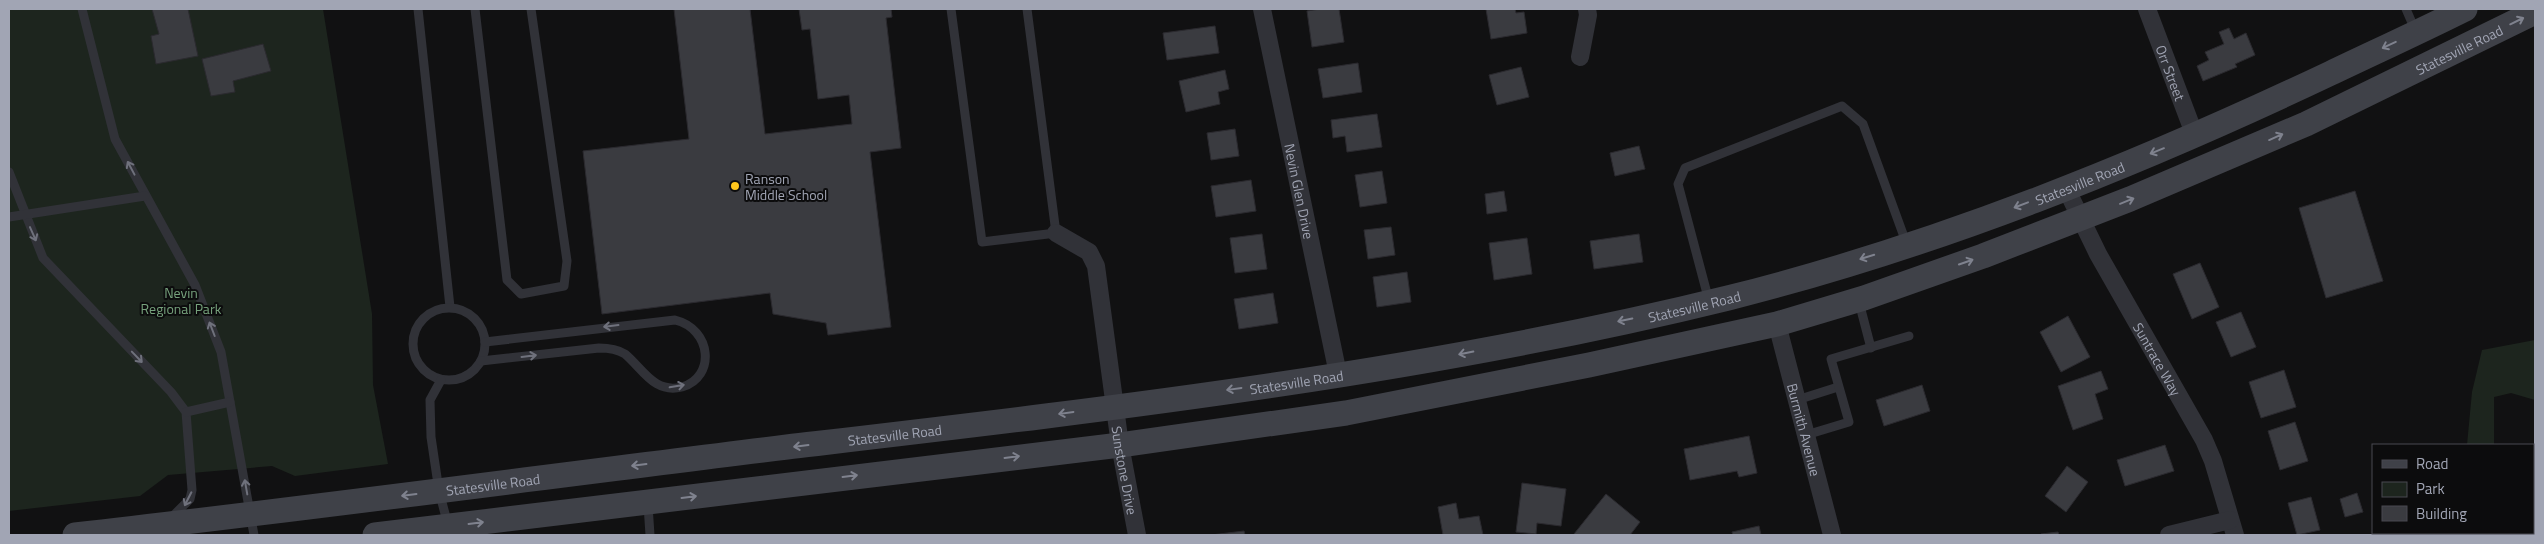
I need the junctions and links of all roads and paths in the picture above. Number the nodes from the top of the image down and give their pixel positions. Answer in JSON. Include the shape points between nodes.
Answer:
{"nodes":[{"id":1,"x":82,"y":9,"type":"edge"},
{"id":2,"x":418,"y":9,"type":"edge"},
{"id":3,"x":475,"y":9,"type":"edge"},
{"id":4,"x":531,"y":9,"type":"edge"},
{"id":5,"x":951,"y":9,"type":"edge"},
{"id":6,"x":1027,"y":9,"type":"edge"},
{"id":7,"x":1262,"y":9,"type":"edge"},
{"id":8,"x":1587,"y":9,"type":"edge"},
{"id":9,"x":2147,"y":9,"type":"edge"},
{"id":10,"x":2406,"y":9,"type":"edge"},
{"id":11,"x":2464,"y":9,"type":"edge"},
{"id":12,"x":2535,"y":12,"type":"edge"},
{"id":13,"x":2416,"y":32,"type":"junction"},
{"id":14,"x":1580,"y":57,"type":"dead end"},
{"id":15,"x":2195,"y":136,"type":"junction"},
{"id":16,"x":9,"y":172,"type":"edge"},
{"id":17,"x":2066,"y":188,"type":"junction"},
{"id":18,"x":145,"y":196,"type":"junction"},
{"id":19,"x":24,"y":214,"type":"junction"},
{"id":20,"x":9,"y":217,"type":"edge"},
{"id":21,"x":2081,"y":219,"type":"junction"},
{"id":22,"x":1056,"y":233,"type":"junction"},
{"id":23,"x":1907,"y":245,"type":"junction"},
{"id":24,"x":1858,"y":299,"type":"junction"},
{"id":25,"x":1710,"y":302,"type":"junction"},
{"id":26,"x":450,"y":308,"type":"junction"},
{"id":27,"x":1777,"y":324,"type":"junction"},
{"id":28,"x":1909,"y":336,"type":"dead end"},
{"id":29,"x":485,"y":342,"type":"junction"},
{"id":30,"x":1871,"y":348,"type":"junction"},
{"id":31,"x":481,"y":361,"type":"junction"},
{"id":32,"x":1338,"y":374,"type":"junction"},
{"id":33,"x":441,"y":380,"type":"junction"},
{"id":34,"x":1838,"y":387,"type":"junction"},
{"id":35,"x":1797,"y":400,"type":"junction"},
{"id":36,"x":230,"y":402,"type":"junction"},
{"id":37,"x":1114,"y":406,"type":"junction"},
{"id":38,"x":186,"y":412,"type":"junction"},
{"id":39,"x":1806,"y":435,"type":"junction"},
{"id":40,"x":1120,"y":445,"type":"junction"},
{"id":41,"x":439,"y":492,"type":"junction"},
{"id":42,"x":648,"y":502,"type":"junction"},
{"id":43,"x":252,"y":525,"type":"edge"},
{"id":44,"x":160,"y":526,"type":"junction"},
{"id":45,"x":2232,"y":528,"type":"edge"},
{"id":46,"x":450,"y":531,"type":"edge"},
{"id":47,"x":75,"y":535,"type":"edge"},
{"id":48,"x":375,"y":535,"type":"edge"},
{"id":49,"x":650,"y":535,"type":"edge"},
{"id":50,"x":1137,"y":535,"type":"edge"},
{"id":51,"x":1832,"y":535,"type":"edge"},
{"id":52,"x":2169,"y":535,"type":"edge"}],
"edges":[{"from":18,"to":1,"type":"lane","one_way":true,"via":[[115,139]]},
{"from":2,"to":26,"type":"lane"},
{"from":3,"to":4,"type":"lane","via":[[507,280],[521,294],[564,286],[567,261]]},
{"from":5,"to":22,"type":"lane","via":[[982,242]]},
{"from":6,"to":22,"type":"lane"},
{"from":7,"to":32,"type":"street","name":"Nevin Glen Drive"},
{"from":8,"to":14,"type":"street"},
{"from":9,"to":15,"type":"street","name":"Orr Street"},
{"from":10,"to":13,"type":"lane"},
{"from":11,"to":13,"type":"main road","name":"Statesville Road"},
{"from":21,"to":12,"type":"main road","name":"Statesville Road","one_way":true,"via":[[2306,124]]},
{"from":13,"to":15,"type":"main road","name":"Statesville Road","one_way":true},
{"from":15,"to":17,"type":"main road","name":"Statesville Road","one_way":true},
{"from":16,"to":19,"type":"lane"},
{"from":17,"to":21,"type":"street","name":"Suntrace Way"},
{"from":17,"to":23,"type":"main road","name":"Statesville Road","one_way":true},
{"from":18,"to":19,"type":"lane"},
{"from":36,"to":18,"type":"lane","one_way":true,"via":[[221,352],[195,284]]},
{"from":19,"to":20,"type":"lane"},
{"from":19,"to":38,"type":"lane","one_way":true,"via":[[43,258],[171,392]]},
{"from":24,"to":21,"type":"main road","name":"Statesville Road","one_way":true},
{"from":21,"to":45,"type":"street","name":"Suntrace Way","via":[[2204,440]]},
{"from":22,"to":37,"type":"street","name":"Sunstone Drive","via":[[1089,252],[1096,266]]},
{"from":23,"to":25,"type":"main road","name":"Statesville Road","one_way":true},
{"from":23,"to":25,"type":"lane","via":[[1862,124],[1842,106],[1684,168],[1678,184]]},
{"from":24,"to":27,"type":"main road","name":"Statesville Road"},
{"from":24,"to":30,"type":"lane"},
{"from":25,"to":32,"type":"main road","name":"Statesville Road","one_way":true,"via":[[1455,355]]},
{"from":26,"to":29,"type":"lane","via":[[472,316],[480,326]]},
{"from":26,"to":33,"type":"lane","via":[[437,309],[426,315],[418,324],[412,346],[421,368]]},
{"from":27,"to":35,"type":"street","name":"Burmith Avenue"},
{"from":27,"to":40,"type":"main road","name":"Statesville Road","via":[[1346,413]]},
{"from":28,"to":30,"type":"lane"},
{"from":29,"to":31,"type":"lane"},
{"from":31,"to":29,"type":"lane","one_way":true,"via":[[613,349],[624,354],[652,383],[666,388],[682,387],[694,380],[705,355],[704,342],[697,331],[685,322],[675,320]]},
{"from":30,"to":34,"type":"lane","via":[[1831,359]]},
{"from":31,"to":33,"type":"lane","via":[[464,378]]},
{"from":32,"to":37,"type":"main road","name":"Statesville Road","one_way":true},
{"from":33,"to":41,"type":"lane","via":[[430,400],[431,437]]},
{"from":34,"to":35,"type":"lane"},
{"from":34,"to":39,"type":"lane","via":[[1848,422]]},
{"from":35,"to":39,"type":"street","name":"Burmith Avenue"},
{"from":36,"to":38,"type":"lane"},
{"from":43,"to":36,"type":"lane","one_way":true},
{"from":37,"to":40,"type":"street","name":"Sunstone Drive"},
{"from":37,"to":41,"type":"main road","name":"Statesville Road","one_way":true},
{"from":38,"to":44,"type":"lane","one_way":true,"via":[[190,499]]},
{"from":39,"to":51,"type":"street","name":"Burmith Avenue"},
{"from":42,"to":40,"type":"main road","name":"Statesville Road","one_way":true},
{"from":40,"to":50,"type":"street","name":"Sunstone Drive"},
{"from":41,"to":43,"type":"main road","name":"Statesville Road","one_way":true},
{"from":41,"to":46,"type":"lane"},
{"from":46,"to":42,"type":"main road","name":"Statesville Road","one_way":true},
{"from":42,"to":49,"type":"lane"},
{"from":43,"to":44,"type":"main road","name":"Statesville Road"},
{"from":44,"to":47,"type":"main road","name":"Statesville Road"},
{"from":45,"to":52,"type":"street"},
{"from":46,"to":48,"type":"main road","name":"Statesville Road"}]}
